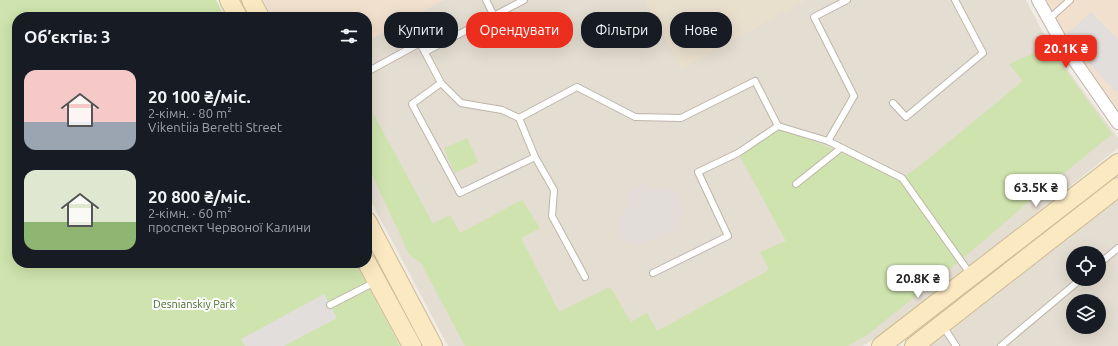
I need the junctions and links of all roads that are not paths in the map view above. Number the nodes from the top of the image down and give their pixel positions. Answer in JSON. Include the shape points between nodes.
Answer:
{"nodes":[{"id":1,"x":229,"y":0,"type":"edge"},
{"id":2,"x":251,"y":0,"type":"edge"},
{"id":3,"x":486,"y":0,"type":"edge"},
{"id":4,"x":524,"y":0,"type":"edge"},
{"id":5,"x":832,"y":0,"type":"edge"},
{"id":6,"x":847,"y":0,"type":"edge"},
{"id":7,"x":955,"y":0,"type":"edge"},
{"id":8,"x":1038,"y":0,"type":"edge"},
{"id":9,"x":1070,"y":0,"type":"edge"},
{"id":10,"x":835,"y":6,"type":"junction"},
{"id":11,"x":235,"y":12,"type":"edge"},
{"id":12,"x":257,"y":12,"type":"edge"},
{"id":13,"x":492,"y":12,"type":"edge"},
{"id":14,"x":502,"y":12,"type":"edge"},
{"id":15,"x":1048,"y":20,"type":"junction"},
{"id":16,"x":466,"y":31,"type":"edge"},
{"id":17,"x":425,"y":52,"type":"junction"},
{"id":18,"x":372,"y":69,"type":"edge"},
{"id":19,"x":441,"y":83,"type":"junction"},
{"id":20,"x":893,"y":103,"type":"dead end"},
{"id":21,"x":1117,"y":117,"type":"edge"},
{"id":22,"x":519,"y":118,"type":"junction"},
{"id":23,"x":778,"y":126,"type":"junction"},
{"id":24,"x":828,"y":141,"type":"junction"},
{"id":25,"x":842,"y":148,"type":"junction"},
{"id":26,"x":534,"y":157,"type":"junction"},
{"id":27,"x":1118,"y":163,"type":"edge"},
{"id":28,"x":796,"y":184,"type":"dead end"},
{"id":29,"x":1118,"y":187,"type":"edge"},
{"id":30,"x":372,"y":230,"type":"edge"},
{"id":31,"x":1118,"y":248,"type":"edge"},
{"id":32,"x":1106,"y":258,"type":"edge"},
{"id":33,"x":370,"y":268,"type":"edge"},
{"id":34,"x":653,"y":273,"type":"dead end"},
{"id":35,"x":972,"y":276,"type":"junction"},
{"id":36,"x":585,"y":277,"type":"dead end"},
{"id":37,"x":377,"y":281,"type":"junction"},
{"id":38,"x":1073,"y":286,"type":"edge"},
{"id":39,"x":330,"y":305,"type":"dead end"},
{"id":40,"x":942,"y":324,"type":"junction"},
{"id":41,"x":412,"y":346,"type":"edge"},
{"id":42,"x":433,"y":346,"type":"edge"},
{"id":43,"x":881,"y":346,"type":"edge"},
{"id":44,"x":914,"y":346,"type":"edge"},
{"id":45,"x":956,"y":346,"type":"edge"},
{"id":46,"x":1001,"y":346,"type":"edge"}],
"edges":[{"from":1,"to":11,"type":"main road"},
{"from":2,"to":12,"type":"main road"},
{"from":3,"to":13,"type":"lane"},
{"from":4,"to":14,"type":"lane"},
{"from":5,"to":10,"type":"lane"},
{"from":6,"to":10,"type":"lane"},
{"from":7,"to":20,"type":"lane","via":[[983,53],[906,117]]},
{"from":8,"to":15,"type":"street"},
{"from":9,"to":15,"type":"lane"},
{"from":10,"to":24,"type":"lane","via":[[814,17],[854,96]]},
{"from":15,"to":21,"type":"street"},
{"from":16,"to":17,"type":"lane"},
{"from":17,"to":18,"type":"lane","via":[[420,43]]},
{"from":17,"to":19,"type":"lane"},
{"from":19,"to":22,"type":"lane","via":[[461,103],[502,110]]},
{"from":19,"to":26,"type":"lane","via":[[412,104],[460,193]]},
{"from":22,"to":23,"type":"lane","via":[[577,87],[635,117],[681,118],[755,82]]},
{"from":22,"to":26,"type":"lane"},
{"from":23,"to":24,"type":"lane"},
{"from":23,"to":34,"type":"lane","via":[[738,153],[698,172],[728,236]]},
{"from":24,"to":25,"type":"lane"},
{"from":25,"to":28,"type":"lane"},
{"from":25,"to":35,"type":"lane","via":[[902,178]]},
{"from":26,"to":36,"type":"lane","via":[[554,190],[552,216]]},
{"from":27,"to":35,"type":"main road"},
{"from":29,"to":40,"type":"main road"},
{"from":30,"to":42,"type":"main road"},
{"from":31,"to":32,"type":"lane"},
{"from":33,"to":37,"type":"main road"},
{"from":35,"to":43,"type":"main road"},
{"from":37,"to":39,"type":"lane"},
{"from":37,"to":41,"type":"main road"},
{"from":38,"to":46,"type":"lane"},
{"from":40,"to":44,"type":"main road"},
{"from":40,"to":45,"type":"lane"}]}
